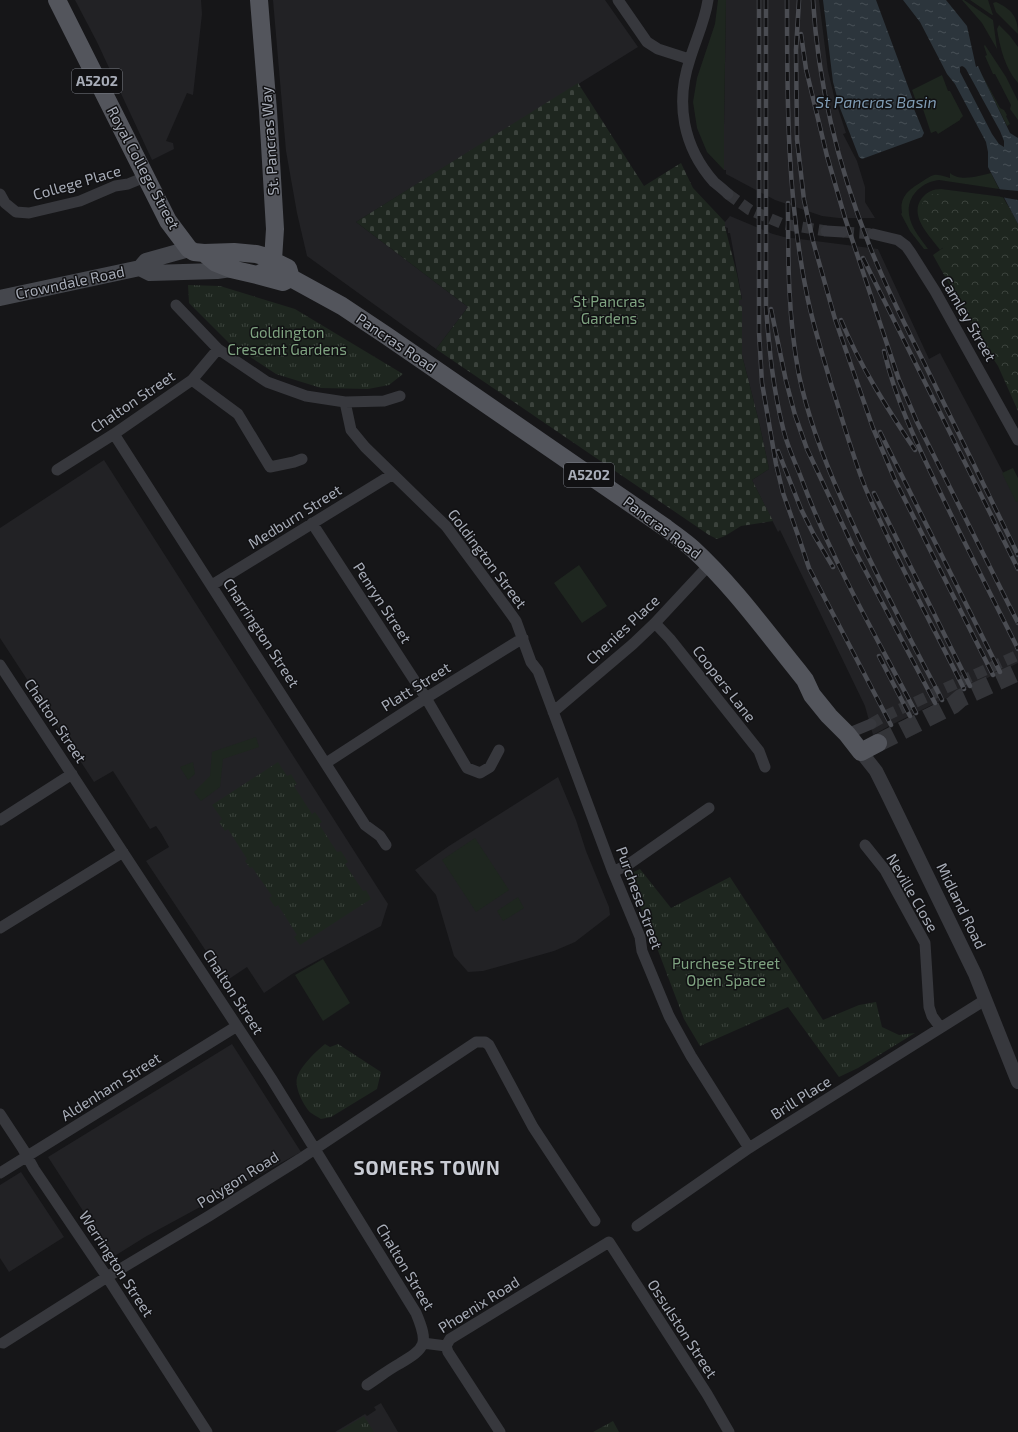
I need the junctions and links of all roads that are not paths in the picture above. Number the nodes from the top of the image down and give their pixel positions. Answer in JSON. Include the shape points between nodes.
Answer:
{"nodes":[{"id":1,"x":57,"y":0,"type":"edge"},
{"id":2,"x":259,"y":0,"type":"edge"},
{"id":3,"x":618,"y":0,"type":"edge"},
{"id":4,"x":708,"y":0,"type":"edge"},
{"id":5,"x":689,"y":60,"type":"junction"},
{"id":6,"x":145,"y":177,"type":"junction"},
{"id":7,"x":0,"y":194,"type":"edge"},
{"id":8,"x":728,"y":194,"type":"tunnel mouth"},
{"id":9,"x":826,"y":231,"type":"tunnel mouth"},
{"id":10,"x":843,"y":232,"type":"tunnel mouth"},
{"id":11,"x":873,"y":234,"type":"tunnel mouth"},
{"id":12,"x":196,"y":251,"type":"junction"},
{"id":13,"x":273,"y":260,"type":"junction"},
{"id":14,"x":140,"y":268,"type":"junction"},
{"id":15,"x":231,"y":269,"type":"junction"},
{"id":16,"x":257,"y":275,"type":"junction"},
{"id":17,"x":291,"y":278,"type":"junction"},
{"id":18,"x":0,"y":298,"type":"edge"},
{"id":19,"x":176,"y":305,"type":"dead end"},
{"id":20,"x":218,"y":349,"type":"junction"},
{"id":21,"x":192,"y":380,"type":"junction"},
{"id":22,"x":400,"y":396,"type":"dead end"},
{"id":23,"x":345,"y":402,"type":"junction"},
{"id":24,"x":114,"y":434,"type":"junction"},
{"id":25,"x":1018,"y":440,"type":"edge"},
{"id":26,"x":302,"y":459,"type":"dead end"},
{"id":27,"x":57,"y":470,"type":"dead end"},
{"id":28,"x":393,"y":474,"type":"junction"},
{"id":29,"x":312,"y":523,"type":"junction"},
{"id":30,"x":709,"y":565,"type":"junction"},
{"id":31,"x":212,"y":585,"type":"junction"},
{"id":32,"x":655,"y":623,"type":"junction"},
{"id":33,"x":523,"y":638,"type":"junction"},
{"id":34,"x":0,"y":665,"type":"edge"},
{"id":35,"x":426,"y":698,"type":"junction"},
{"id":36,"x":553,"y":712,"type":"junction"},
{"id":37,"x":871,"y":724,"type":"tunnel mouth"},
{"id":38,"x":847,"y":734,"type":"junction"},
{"id":39,"x":878,"y":743,"type":"tunnel mouth"},
{"id":40,"x":499,"y":750,"type":"dead end"},
{"id":41,"x":861,"y":752,"type":"junction"},
{"id":42,"x":326,"y":763,"type":"junction"},
{"id":43,"x":765,"y":767,"type":"dead end"},
{"id":44,"x":72,"y":774,"type":"junction"},
{"id":45,"x":709,"y":808,"type":"dead end"},
{"id":46,"x":0,"y":820,"type":"edge"},
{"id":47,"x":386,"y":845,"type":"dead end"},
{"id":48,"x":865,"y":845,"type":"dead end"},
{"id":49,"x":123,"y":852,"type":"junction"},
{"id":50,"x":613,"y":872,"type":"junction"},
{"id":51,"x":0,"y":928,"type":"edge"},
{"id":52,"x":985,"y":1000,"type":"junction"},
{"id":53,"x":237,"y":1026,"type":"junction"},
{"id":54,"x":940,"y":1027,"type":"junction"},
{"id":55,"x":1018,"y":1082,"type":"edge"},
{"id":56,"x":0,"y":1114,"type":"edge"},
{"id":57,"x":749,"y":1148,"type":"junction"},
{"id":58,"x":315,"y":1149,"type":"junction"},
{"id":59,"x":27,"y":1156,"type":"junction"},
{"id":60,"x":0,"y":1174,"type":"edge"},
{"id":61,"x":595,"y":1221,"type":"dead end"},
{"id":62,"x":637,"y":1226,"type":"dead end"},
{"id":63,"x":609,"y":1242,"type":"joint"},
{"id":64,"x":107,"y":1276,"type":"junction"},
{"id":65,"x":3,"y":1343,"type":"dead end"},
{"id":66,"x":423,"y":1343,"type":"junction"},
{"id":67,"x":446,"y":1346,"type":"junction"},
{"id":68,"x":367,"y":1385,"type":"dead end"},
{"id":69,"x":207,"y":1432,"type":"edge"},
{"id":70,"x":500,"y":1432,"type":"edge"},
{"id":71,"x":729,"y":1432,"type":"edge"}],
"edges":[{"from":1,"to":6,"type":"main road","name":"Royal College Street","number":"A5202"},
{"from":2,"to":13,"type":"main road","name":"St. Pancras Way","via":[[275,224]]},
{"from":3,"to":5,"type":"street","via":[[647,42]]},
{"from":4,"to":5,"type":"street","via":[[702,28]]},
{"from":5,"to":8,"type":"street","via":[[682,97],[684,128],[702,166]]},
{"from":6,"to":7,"type":"street","name":"College Place","via":[[80,201],[29,213],[16,212],[5,203]]},
{"from":6,"to":12,"type":"main road","name":"Royal College Street","number":"A5202","via":[[168,221]]},
{"from":9,"to":10,"type":"street"},
{"from":11,"to":25,"type":"street","name":"Camley Street","via":[[898,240],[911,253]]},
{"from":12,"to":13,"type":"main road","name":"Crowndale Road","number":"A5202","via":[[256,254]]},
{"from":12,"to":14,"type":"main road","name":"Crowndale Road","via":[[146,261]]},
{"from":12,"to":15,"type":"main road","name":"Crowndale Road","number":"A5202"},
{"from":13,"to":16,"type":"main road"},
{"from":13,"to":17,"type":"main road","name":"Crowndale Road","number":"A5202","via":[[288,268]]},
{"from":14,"to":15,"type":"main road","name":"Crowndale Road","via":[[150,273]]},
{"from":14,"to":18,"type":"main road","name":"Crowndale Road"},
{"from":15,"to":16,"type":"main road","name":"Crowndale Road","number":"A5202"},
{"from":16,"to":17,"type":"main road","name":"Crowndale Road","number":"A5202","via":[[283,282]]},
{"from":17,"to":30,"type":"main road","name":"Pancras Road","number":"A5202","via":[[342,306],[493,408],[666,528]]},
{"from":19,"to":20,"type":"street"},
{"from":20,"to":21,"type":"street","name":"Chalton Street"},
{"from":20,"to":23,"type":"street","via":[[267,382],[306,396]]},
{"from":21,"to":24,"type":"street","name":"Chalton Street"},
{"from":21,"to":26,"type":"street","via":[[238,414],[270,467]]},
{"from":22,"to":23,"type":"street","via":[[384,401]]},
{"from":23,"to":28,"type":"street","name":"Goldington Street","via":[[351,430]]},
{"from":24,"to":27,"type":"street","name":"Chalton Street"},
{"from":24,"to":31,"type":"street","name":"Charrington Street"},
{"from":28,"to":29,"type":"street","name":"Medburn Street"},
{"from":28,"to":33,"type":"street","name":"Goldington Street","via":[[446,526],[516,621]]},
{"from":29,"to":31,"type":"street","name":"Medburn Street"},
{"from":29,"to":35,"type":"street","name":"Penryn Street"},
{"from":30,"to":32,"type":"street","name":"Chenies Place"},
{"from":30,"to":38,"type":"main road","name":"Pancras Road","number":"A5202","via":[[798,671],[823,710]]},
{"from":31,"to":42,"type":"street","name":"Charrington Street"},
{"from":32,"to":36,"type":"street","name":"Chenies Place"},
{"from":32,"to":43,"type":"street","name":"Coopers Lane","via":[[759,751]]},
{"from":33,"to":35,"type":"street","name":"Platt Street"},
{"from":33,"to":36,"type":"street","name":"Goldington Street"},
{"from":34,"to":44,"type":"street","name":"Chalton Street"},
{"from":35,"to":40,"type":"street","name":"Penryn Street","via":[[467,768],[480,773],[490,767]]},
{"from":35,"to":42,"type":"street","name":"Platt Street"},
{"from":36,"to":50,"type":"street","name":"Purchese Street"},
{"from":37,"to":38,"type":"street"},
{"from":38,"to":41,"type":"main road","name":"Pancras Road","number":"A5202"},
{"from":39,"to":41,"type":"main road"},
{"from":41,"to":52,"type":"street","name":"Midland Road","via":[[876,771],[975,974]]},
{"from":42,"to":47,"type":"street","name":"Charrington Street","via":[[365,824],[380,836]]},
{"from":44,"to":46,"type":"street"},
{"from":44,"to":49,"type":"street","name":"Chalton Street"},
{"from":45,"to":50,"type":"street","via":[[629,864]]},
{"from":48,"to":54,"type":"street","name":"Neville Close","via":[[884,870],[925,943],[929,1007]]},
{"from":49,"to":51,"type":"street"},
{"from":49,"to":53,"type":"street","name":"Chalton Street"},
{"from":50,"to":57,"type":"street","name":"Purchese Street","via":[[669,1016]]},
{"from":52,"to":54,"type":"street","name":"Brill Place"},
{"from":52,"to":55,"type":"street","name":"Midland Road"},
{"from":53,"to":58,"type":"street","name":"Chalton Street"},
{"from":53,"to":59,"type":"street","name":"Aldenham Street"},
{"from":54,"to":57,"type":"street","name":"Brill Place"},
{"from":56,"to":59,"type":"street","name":"Werrington Street"},
{"from":57,"to":62,"type":"street","name":"Brill Place"},
{"from":58,"to":61,"type":"street","name":"Polygon Road","via":[[481,1041],[487,1044],[534,1127]]},
{"from":58,"to":64,"type":"street","name":"Polygon Road"},
{"from":58,"to":66,"type":"street","name":"Chalton Street","via":[[416,1313],[423,1329]]},
{"from":59,"to":60,"type":"street","name":"Aldenham Street"},
{"from":59,"to":64,"type":"street","name":"Werrington Street"},
{"from":63,"to":67,"type":"street","name":"Phoenix Road","via":[[450,1339]]},
{"from":63,"to":71,"type":"street","name":"Ossulston Street"},
{"from":64,"to":65,"type":"street","name":"Polygon Road"},
{"from":64,"to":69,"type":"street","name":"Werrington Street"},
{"from":66,"to":67,"type":"street","name":"Phoenix Road"},
{"from":66,"to":68,"type":"street","name":"Phoenix Road","via":[[416,1353]]},
{"from":67,"to":70,"type":"street"}]}
